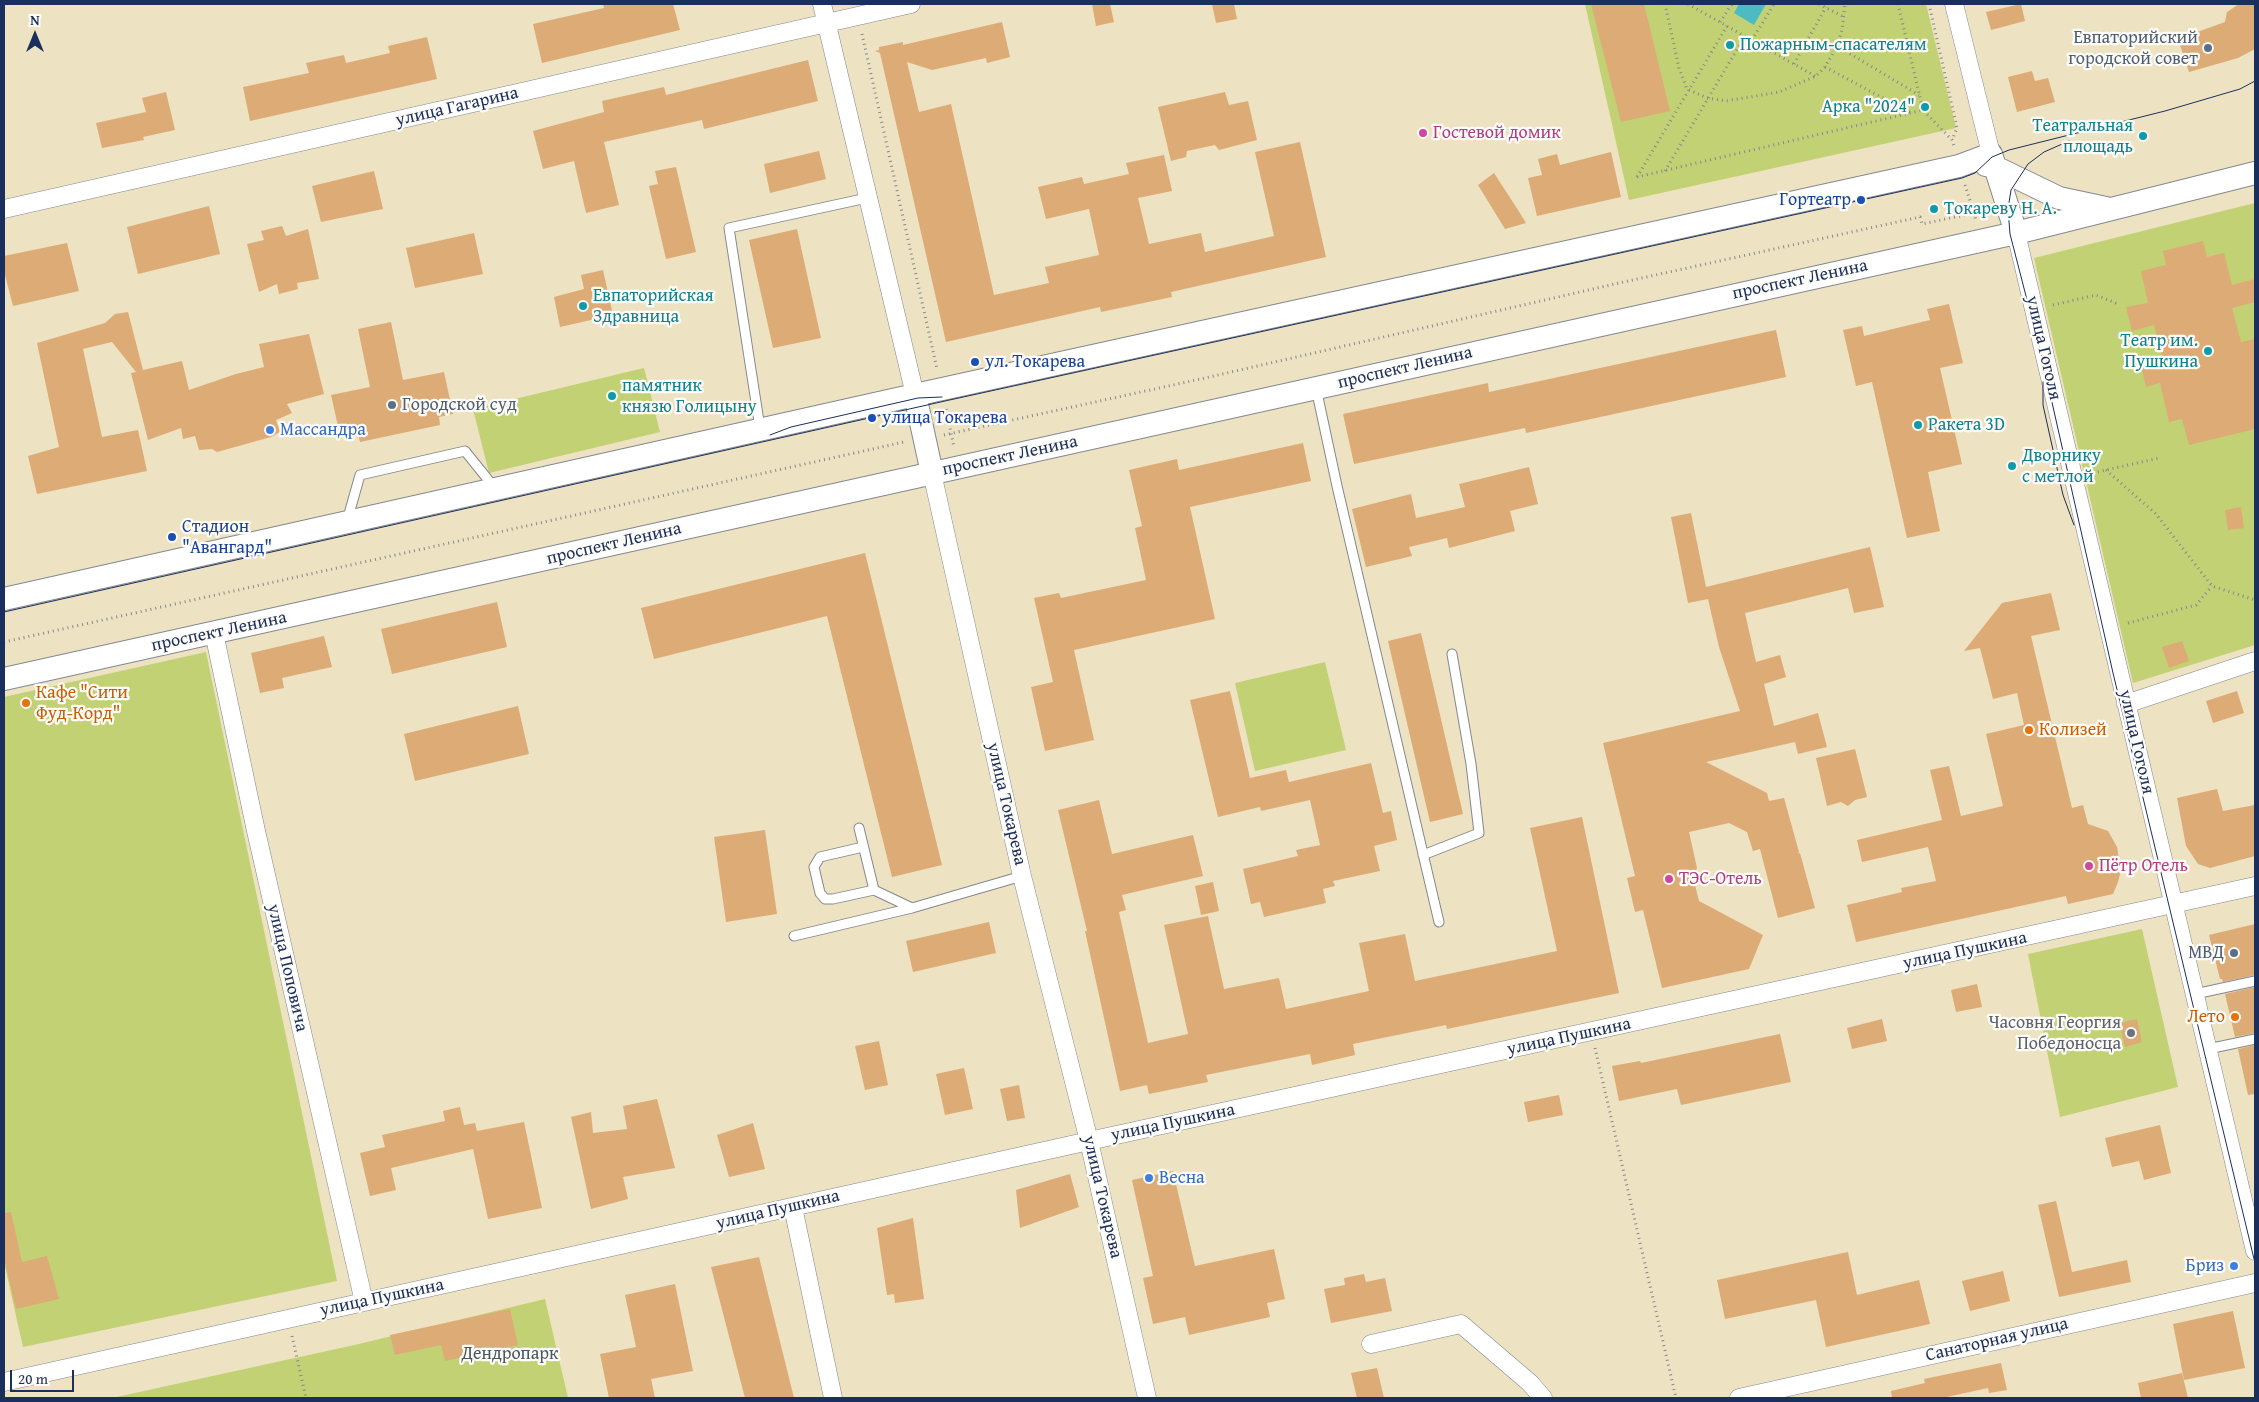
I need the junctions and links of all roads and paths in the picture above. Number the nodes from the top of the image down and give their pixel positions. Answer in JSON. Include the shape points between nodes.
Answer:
{"nodes":[{"id":1,"x":822,"y":4,"type":"edge"},
{"id":2,"x":911,"y":4,"type":"edge"},
{"id":3,"x":1665,"y":4,"type":"edge"},
{"id":4,"x":1688,"y":4,"type":"edge"},
{"id":5,"x":1732,"y":4,"type":"edge"},
{"id":6,"x":1774,"y":4,"type":"edge"},
{"id":7,"x":1819,"y":4,"type":"edge"},
{"id":8,"x":1845,"y":4,"type":"edge"},
{"id":9,"x":1898,"y":4,"type":"edge"},
{"id":10,"x":1929,"y":4,"type":"edge"},
{"id":11,"x":1954,"y":4,"type":"edge"},
{"id":12,"x":1826,"y":7,"type":"junction"},
{"id":13,"x":1844,"y":17,"type":"junction"},
{"id":14,"x":826,"y":22,"type":"junction"},
{"id":15,"x":1720,"y":22,"type":"junction"},
{"id":16,"x":1727,"y":26,"type":"junction"},
{"id":17,"x":1745,"y":36,"type":"junction"},
{"id":18,"x":1752,"y":40,"type":"junction"},
{"id":19,"x":1837,"y":46,"type":"junction"},
{"id":20,"x":1794,"y":64,"type":"junction"},
{"id":21,"x":1825,"y":67,"type":"junction"},
{"id":22,"x":1816,"y":76,"type":"junction"},
{"id":23,"x":1687,"y":89,"type":"junction"},
{"id":24,"x":1920,"y":95,"type":"junction"},
{"id":25,"x":1707,"y":98,"type":"junction"},
{"id":26,"x":1912,"y":114,"type":"junction"},
{"id":27,"x":1952,"y":140,"type":"dead end"},
{"id":28,"x":1993,"y":160,"type":"junction"},
{"id":29,"x":1664,"y":172,"type":"junction"},
{"id":30,"x":2255,"y":173,"type":"edge"},
{"id":31,"x":867,"y":198,"type":"junction"},
{"id":32,"x":4,"y":209,"type":"edge"},
{"id":33,"x":2109,"y":209,"type":"junction"},
{"id":34,"x":2016,"y":233,"type":"junction"},
{"id":35,"x":1980,"y":241,"type":"junction"},
{"id":36,"x":2118,"y":304,"type":"dead end"},
{"id":37,"x":2053,"y":305,"type":"dead end"},
{"id":38,"x":1316,"y":388,"type":"junction"},
{"id":39,"x":915,"y":396,"type":"junction"},
{"id":40,"x":760,"y":431,"type":"junction"},
{"id":41,"x":924,"y":438,"type":"junction"},
{"id":42,"x":2159,"y":458,"type":"dead end"},
{"id":43,"x":2106,"y":470,"type":"junction"},
{"id":44,"x":932,"y":473,"type":"junction"},
{"id":45,"x":2093,"y":473,"type":"dead end"},
{"id":46,"x":496,"y":489,"type":"junction"},
{"id":47,"x":347,"y":522,"type":"junction"},
{"id":48,"x":2212,"y":586,"type":"junction"},
{"id":49,"x":4,"y":599,"type":"edge"},
{"id":50,"x":2255,"y":600,"type":"edge"},
{"id":51,"x":2128,"y":623,"type":"dead end"},
{"id":52,"x":214,"y":632,"type":"junction"},
{"id":53,"x":4,"y":642,"type":"edge"},
{"id":54,"x":1452,"y":654,"type":"dead end"},
{"id":55,"x":2255,"y":661,"type":"edge"},
{"id":56,"x":4,"y":679,"type":"edge"},
{"id":57,"x":2126,"y":704,"type":"junction"},
{"id":58,"x":859,"y":828,"type":"dead end"},
{"id":59,"x":863,"y":847,"type":"junction"},
{"id":60,"x":1423,"y":856,"type":"junction"},
{"id":61,"x":1022,"y":876,"type":"junction"},
{"id":62,"x":2255,"y":886,"type":"edge"},
{"id":63,"x":874,"y":890,"type":"junction"},
{"id":64,"x":2174,"y":905,"type":"junction"},
{"id":65,"x":912,"y":908,"type":"junction"},
{"id":66,"x":1438,"y":922,"type":"dead end"},
{"id":67,"x":794,"y":936,"type":"dead end"},
{"id":68,"x":2255,"y":981,"type":"edge"},
{"id":69,"x":2195,"y":994,"type":"junction"},
{"id":70,"x":1592,"y":1032,"type":"junction"},
{"id":71,"x":2255,"y":1039,"type":"edge"},
{"id":72,"x":2208,"y":1050,"type":"junction"},
{"id":73,"x":1089,"y":1141,"type":"junction"},
{"id":74,"x":793,"y":1207,"type":"junction"},
{"id":75,"x":2255,"y":1251,"type":"edge"},
{"id":76,"x":2255,"y":1283,"type":"edge"},
{"id":77,"x":364,"y":1302,"type":"junction"},
{"id":78,"x":288,"y":1319,"type":"junction"},
{"id":79,"x":1371,"y":1344,"type":"dead end"},
{"id":80,"x":4,"y":1382,"type":"edge"},
{"id":81,"x":306,"y":1398,"type":"edge"},
{"id":82,"x":834,"y":1398,"type":"edge"},
{"id":83,"x":1147,"y":1398,"type":"edge"},
{"id":84,"x":1543,"y":1398,"type":"edge"},
{"id":85,"x":1676,"y":1398,"type":"edge"},
{"id":86,"x":1739,"y":1398,"type":"edge"}],
"edges":[{"from":1,"to":14,"type":"street","name":"улица Токарева"},
{"from":2,"to":14,"type":"street","name":"улица Гагарина"},
{"from":3,"to":23,"type":"path"},
{"from":4,"to":15,"type":"path"},
{"from":5,"to":15,"type":"path"},
{"from":6,"to":18,"type":"path"},
{"from":7,"to":12,"type":"path"},
{"from":8,"to":13,"type":"path"},
{"from":9,"to":24,"type":"path"},
{"from":10,"to":27,"type":"path","via":[[1957,128]]},
{"from":11,"to":28,"type":"street"},
{"from":12,"to":13,"type":"path"},
{"from":12,"to":20,"type":"path"},
{"from":13,"to":19,"type":"path"},
{"from":14,"to":31,"type":"street","name":"улица Токарева"},
{"from":14,"to":32,"type":"street","name":"улица Гагарина"},
{"from":15,"to":16,"type":"path"},
{"from":16,"to":17,"type":"path"},
{"from":16,"to":23,"type":"path"},
{"from":17,"to":18,"type":"path"},
{"from":17,"to":25,"type":"path"},
{"from":18,"to":20,"type":"path"},
{"from":19,"to":21,"type":"path"},
{"from":19,"to":24,"type":"path"},
{"from":20,"to":22,"type":"path"},
{"from":21,"to":22,"type":"path"},
{"from":21,"to":26,"type":"path"},
{"from":22,"to":25,"type":"path","via":[[1779,92],[1752,98],[1726,101]]},
{"from":23,"to":25,"type":"path"},
{"from":23,"to":29,"type":"path","via":[[1637,177]]},
{"from":24,"to":26,"type":"path","via":[[1923,110]]},
{"from":25,"to":29,"type":"path"},
{"from":26,"to":29,"type":"path"},
{"from":28,"to":33,"type":"street","via":[[2059,198]]},
{"from":28,"to":34,"type":"street"},
{"from":28,"to":39,"type":"street","via":[[1984,165],[1960,166]]},
{"from":30,"to":33,"type":"street","name":"проспект Ленина"},
{"from":31,"to":39,"type":"street","name":"улица Токарева"},
{"from":31,"to":40,"type":"lane","via":[[729,228]]},
{"from":33,"to":34,"type":"street","name":"проспект Ленина"},
{"from":34,"to":35,"type":"street","name":"проспект Ленина"},
{"from":34,"to":57,"type":"street","name":"улица Гоголя"},
{"from":35,"to":38,"type":"street","name":"проспект Ленина"},
{"from":35,"to":41,"type":"path","via":[[1974,213],[1922,224],[1920,217]]},
{"from":36,"to":37,"type":"path","via":[[2096,295]]},
{"from":38,"to":44,"type":"street","name":"проспект Ленина"},
{"from":38,"to":60,"type":"lane"},
{"from":39,"to":40,"type":"street"},
{"from":39,"to":41,"type":"street","name":"улица Токарева"},
{"from":40,"to":46,"type":"street"},
{"from":41,"to":44,"type":"street","name":"улица Токарева"},
{"from":41,"to":53,"type":"path"},
{"from":42,"to":43,"type":"path"},
{"from":43,"to":45,"type":"path"},
{"from":43,"to":48,"type":"path","via":[[2156,514]]},
{"from":44,"to":52,"type":"street","name":"проспект Ленина"},
{"from":44,"to":61,"type":"street","name":"улица Токарева"},
{"from":46,"to":47,"type":"street"},
{"from":46,"to":47,"type":"lane","via":[[465,451],[360,475]]},
{"from":47,"to":49,"type":"street"},
{"from":48,"to":50,"type":"path"},
{"from":48,"to":51,"type":"path","via":[[2196,605]]},
{"from":52,"to":56,"type":"street","name":"проспект Ленина"},
{"from":52,"to":77,"type":"street","name":"улица Поповича"},
{"from":54,"to":60,"type":"lane","via":[[1479,833]]},
{"from":55,"to":57,"type":"street"},
{"from":57,"to":64,"type":"street","name":"улица Гоголя"},
{"from":58,"to":59,"type":"lane"},
{"from":59,"to":63,"type":"lane"},
{"from":59,"to":63,"type":"lane","via":[[820,857],[814,868],[820,893],[825,899],[833,899]]},
{"from":60,"to":66,"type":"lane"},
{"from":61,"to":65,"type":"lane"},
{"from":61,"to":73,"type":"street","name":"улица Токарева"},
{"from":62,"to":64,"type":"street","name":"улица Пушкина"},
{"from":63,"to":65,"type":"lane"},
{"from":64,"to":69,"type":"street","name":"улица Гоголя"},
{"from":64,"to":70,"type":"street","name":"улица Пушкина"},
{"from":65,"to":67,"type":"lane"},
{"from":68,"to":69,"type":"lane"},
{"from":69,"to":72,"type":"street","name":"улица Гоголя"},
{"from":70,"to":73,"type":"street","name":"улица Пушкина"},
{"from":70,"to":85,"type":"path"},
{"from":71,"to":72,"type":"lane"},
{"from":72,"to":75,"type":"street","name":"улица Гоголя"},
{"from":73,"to":74,"type":"street","name":"улица Пушкина"},
{"from":73,"to":83,"type":"street","name":"улица Токарева"},
{"from":74,"to":77,"type":"street","name":"улица Пушкина"},
{"from":74,"to":82,"type":"street"},
{"from":76,"to":86,"type":"street","name":"Санаторная улица"},
{"from":77,"to":78,"type":"street","name":"улица Пушкина"},
{"from":78,"to":80,"type":"street","name":"улица Пушкина"},
{"from":78,"to":81,"type":"path"},
{"from":79,"to":84,"type":"street","via":[[1461,1324]]}]}
